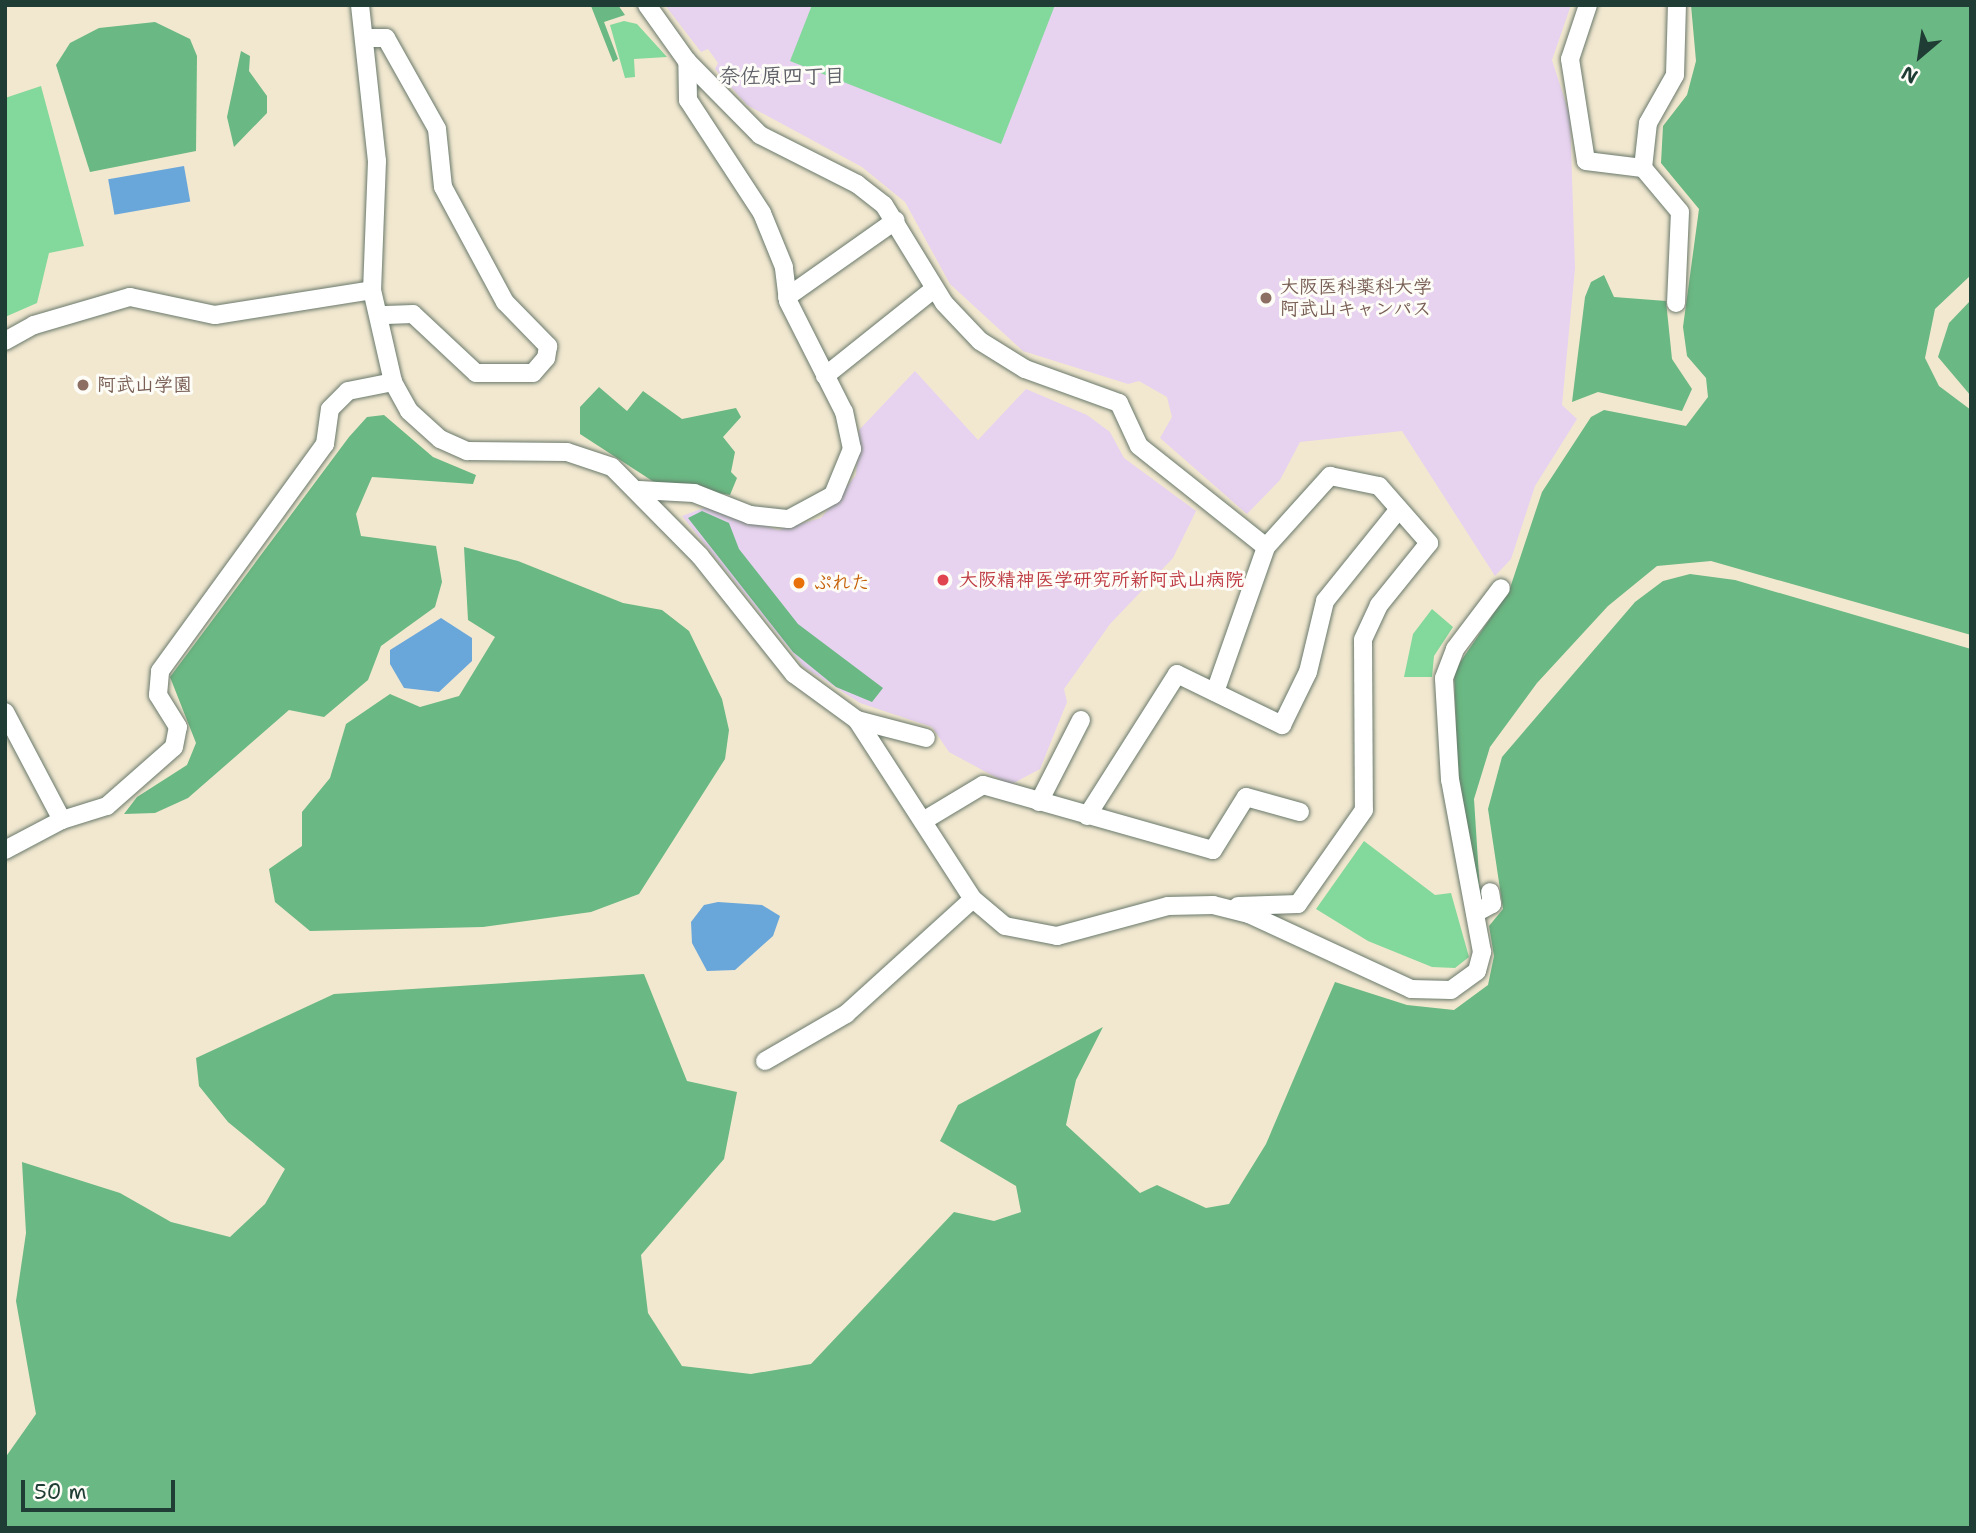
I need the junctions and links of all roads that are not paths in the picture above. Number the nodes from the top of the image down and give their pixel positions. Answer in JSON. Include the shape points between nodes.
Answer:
{"nodes":[{"id":1,"x":360,"y":5,"type":"edge"},
{"id":2,"x":647,"y":5,"type":"edge"},
{"id":3,"x":1588,"y":5,"type":"edge"},
{"id":4,"x":1677,"y":5,"type":"edge"},
{"id":5,"x":363,"y":38,"type":"junction"},
{"id":6,"x":687,"y":61,"type":"junction"},
{"id":7,"x":1643,"y":168,"type":"junction"},
{"id":8,"x":896,"y":220,"type":"junction"},
{"id":9,"x":934,"y":289,"type":"junction"},
{"id":10,"x":372,"y":290,"type":"junction"},
{"id":11,"x":787,"y":296,"type":"junction"},
{"id":12,"x":1676,"y":303,"type":"dead end"},
{"id":13,"x":379,"y":314,"type":"junction"},
{"id":14,"x":5,"y":341,"type":"edge"},
{"id":15,"x":825,"y":376,"type":"junction"},
{"id":16,"x":393,"y":382,"type":"junction"},
{"id":17,"x":639,"y":490,"type":"junction"},
{"id":18,"x":1399,"y":509,"type":"junction"},
{"id":19,"x":1266,"y":547,"type":"junction"},
{"id":20,"x":1502,"y":587,"type":"dead end"},
{"id":21,"x":1214,"y":692,"type":"junction"},
{"id":22,"x":5,"y":712,"type":"edge"},
{"id":23,"x":858,"y":720,"type":"junction"},
{"id":24,"x":1081,"y":720,"type":"dead end"},
{"id":25,"x":926,"y":738,"type":"dead end"},
{"id":26,"x":1039,"y":802,"type":"junction"},
{"id":27,"x":1300,"y":812,"type":"dead end"},
{"id":28,"x":1087,"y":816,"type":"junction"},
{"id":29,"x":62,"y":820,"type":"junction"},
{"id":30,"x":923,"y":821,"type":"junction"},
{"id":31,"x":5,"y":850,"type":"edge"},
{"id":32,"x":1490,"y":892,"type":"dead end"},
{"id":33,"x":973,"y":899,"type":"junction"},
{"id":34,"x":1224,"y":906,"type":"junction"},
{"id":35,"x":1477,"y":912,"type":"junction"},
{"id":36,"x":765,"y":1060,"type":"dead end"}],
"edges":[{"from":1,"to":5,"type":"street"},
{"from":2,"to":6,"type":"street"},
{"from":3,"to":7,"type":"street","via":[[1570,59],[1584,113],[1586,161]]},
{"from":4,"to":7,"type":"street","via":[[1675,75],[1648,123]]},
{"from":5,"to":10,"type":"street","via":[[377,161]]},
{"from":5,"to":13,"type":"street","via":[[386,38],[437,129],[443,187],[505,302],[548,346],[546,358],[533,373],[476,373],[413,314]]},
{"from":6,"to":8,"type":"street","via":[[760,135],[857,184]]},
{"from":6,"to":11,"type":"street","via":[[688,100],[762,213],[784,267]]},
{"from":7,"to":12,"type":"street","via":[[1680,212]]},
{"from":8,"to":9,"type":"street"},
{"from":8,"to":11,"type":"street"},
{"from":9,"to":15,"type":"street"},
{"from":9,"to":19,"type":"street","via":[[967,330],[1009,361],[1119,403],[1139,446]]},
{"from":10,"to":13,"type":"street"},
{"from":10,"to":14,"type":"street","via":[[215,314],[130,297],[34,325]]},
{"from":11,"to":15,"type":"street"},
{"from":13,"to":16,"type":"street"},
{"from":15,"to":17,"type":"street","via":[[849,424],[852,449],[841,485],[813,511],[771,520],[705,495]]},
{"from":16,"to":17,"type":"street","via":[[418,422],[453,446],[481,453],[578,454],[612,467]]},
{"from":16,"to":29,"type":"street","via":[[348,391],[330,409],[325,444],[160,671],[158,695],[178,727],[174,747],[107,806]]},
{"from":17,"to":23,"type":"street","via":[[711,569],[777,657]]},
{"from":18,"to":19,"type":"street","via":[[1379,486],[1330,476]]},
{"from":18,"to":21,"type":"street","via":[[1325,601],[1308,673],[1282,725]]},
{"from":18,"to":34,"type":"street","via":[[1429,543],[1379,605],[1363,640],[1364,810],[1298,904]]},
{"from":19,"to":21,"type":"street"},
{"from":20,"to":35,"type":"street","via":[[1451,656],[1444,685],[1458,838]]},
{"from":21,"to":28,"type":"street","via":[[1177,674]]},
{"from":22,"to":29,"type":"street"},
{"from":23,"to":25,"type":"street"},
{"from":23,"to":30,"type":"street"},
{"from":24,"to":26,"type":"street"},
{"from":26,"to":28,"type":"street"},
{"from":26,"to":30,"type":"street","via":[[983,785]]},
{"from":27,"to":28,"type":"street","via":[[1246,797],[1213,850]]},
{"from":29,"to":31,"type":"street"},
{"from":30,"to":33,"type":"street"},
{"from":32,"to":35,"type":"street","via":[[1492,904]]},
{"from":33,"to":34,"type":"street","via":[[1006,926],[1046,936],[1168,906]]},
{"from":33,"to":36,"type":"street","via":[[846,1014]]},
{"from":34,"to":35,"type":"street","via":[[1382,977],[1432,992],[1451,990],[1477,971],[1482,952]]}]}
